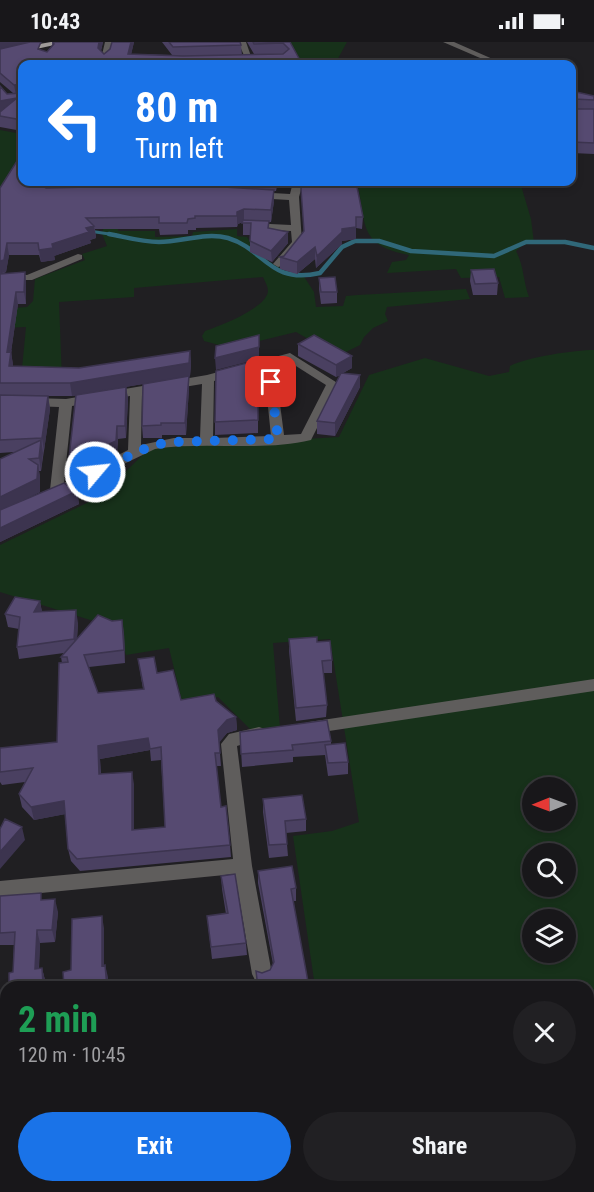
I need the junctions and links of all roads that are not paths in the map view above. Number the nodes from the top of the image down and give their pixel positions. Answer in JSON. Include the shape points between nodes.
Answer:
{"nodes":[{"id":1,"x":64,"y":42,"type":"edge"},
{"id":2,"x":109,"y":42,"type":"edge"},
{"id":3,"x":242,"y":42,"type":"edge"},
{"id":4,"x":447,"y":42,"type":"edge"},
{"id":5,"x":46,"y":47,"type":"edge"},
{"id":6,"x":0,"y":54,"type":"edge"},
{"id":7,"x":105,"y":59,"type":"edge"},
{"id":8,"x":253,"y":60,"type":"edge"},
{"id":9,"x":490,"y":60,"type":"edge"},
{"id":10,"x":297,"y":186,"type":"edge"},
{"id":11,"x":248,"y":194,"type":"edge"},
{"id":12,"x":294,"y":197,"type":"junction"},
{"id":13,"x":244,"y":226,"type":"edge"},
{"id":14,"x":296,"y":228,"type":"junction"},
{"id":15,"x":78,"y":257,"type":"dead end"},
{"id":16,"x":278,"y":264,"type":"edge"},
{"id":17,"x":0,"y":277,"type":"edge"},
{"id":18,"x":269,"y":363,"type":"junction"},
{"id":19,"x":208,"y":379,"type":"junction"},
{"id":20,"x":136,"y":391,"type":"junction"},
{"id":21,"x":0,"y":401,"type":"edge"},
{"id":22,"x":66,"y":403,"type":"junction"},
{"id":23,"x":278,"y":439,"type":"junction"},
{"id":24,"x":206,"y":441,"type":"junction"},
{"id":25,"x":134,"y":452,"type":"junction"},
{"id":26,"x":56,"y":493,"type":"junction"},
{"id":27,"x":37,"y":502,"type":"edge"},
{"id":28,"x":594,"y":685,"type":"edge"},
{"id":29,"x":243,"y":866,"type":"junction"},
{"id":30,"x":0,"y":889,"type":"edge"},
{"id":31,"x":262,"y":974,"type":"edge"}],
"edges":[{"from":1,"to":5,"type":"main road"},
{"from":2,"to":7,"type":"street"},
{"from":3,"to":8,"type":"street"},
{"from":4,"to":9,"type":"street"},
{"from":5,"to":6,"type":"main road"},
{"from":10,"to":12,"type":"street"},
{"from":11,"to":12,"type":"street"},
{"from":12,"to":14,"type":"street"},
{"from":13,"to":14,"type":"street"},
{"from":14,"to":16,"type":"street","via":[[297,243]]},
{"from":15,"to":17,"type":"street","via":[[28,278]]},
{"from":18,"to":19,"type":"street"},
{"from":18,"to":23,"type":"street"},
{"from":18,"to":23,"type":"street","via":[[290,357],[333,384],[306,437]]},
{"from":19,"to":20,"type":"street"},
{"from":19,"to":24,"type":"street"},
{"from":20,"to":22,"type":"street"},
{"from":20,"to":25,"type":"street"},
{"from":21,"to":22,"type":"street"},
{"from":22,"to":26,"type":"street"},
{"from":23,"to":24,"type":"street"},
{"from":24,"to":25,"type":"street","via":[[164,443]]},
{"from":25,"to":26,"type":"street"},
{"from":26,"to":27,"type":"street"},
{"from":28,"to":29,"type":"street","via":[[236,738],[229,744]]},
{"from":29,"to":30,"type":"street"},
{"from":29,"to":31,"type":"street"}]}
